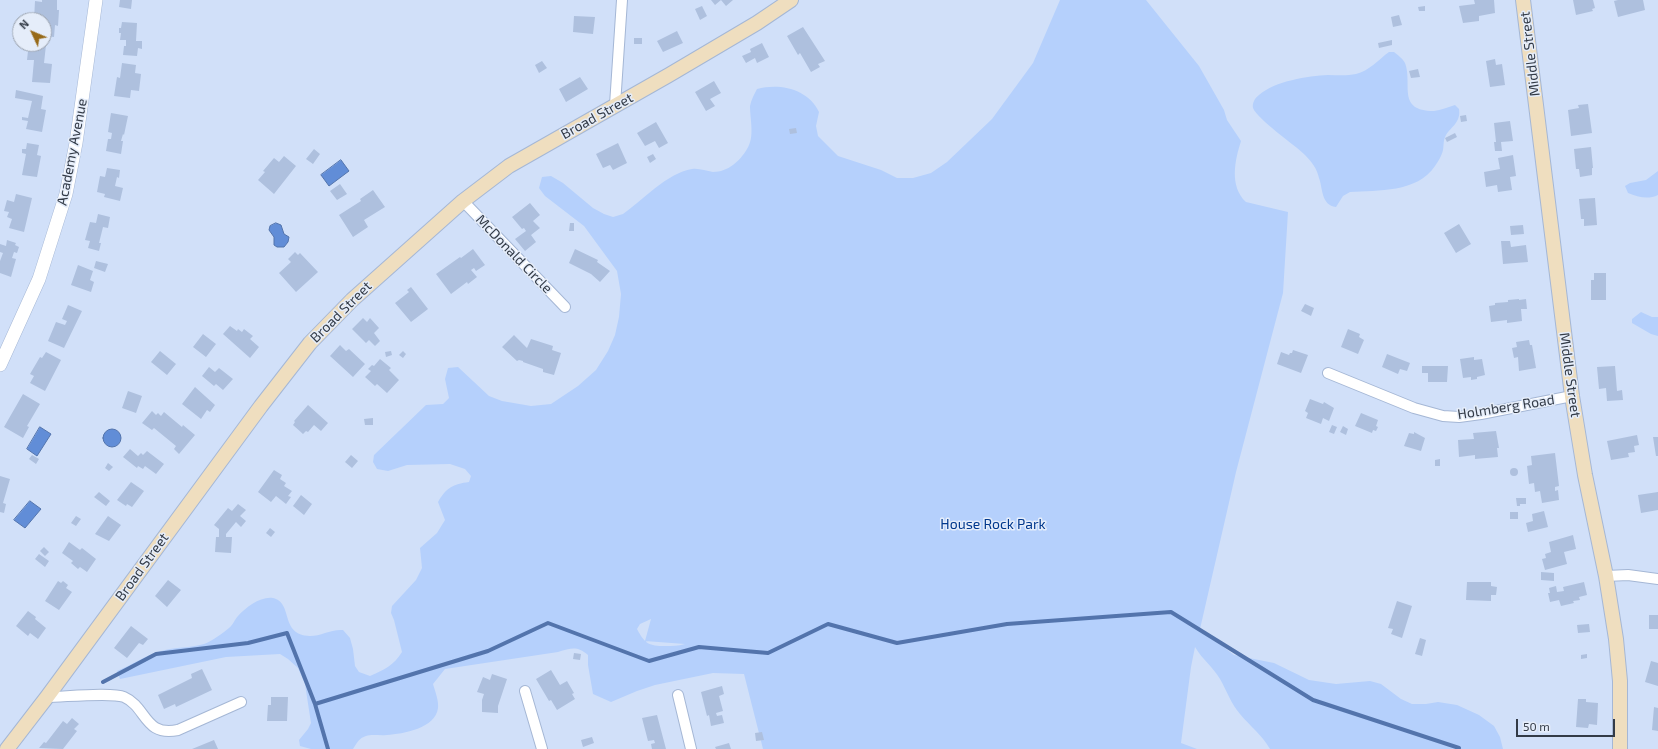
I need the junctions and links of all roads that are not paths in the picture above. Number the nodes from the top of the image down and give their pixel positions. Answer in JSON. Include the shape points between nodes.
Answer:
{"nodes":[{"id":1,"x":96,"y":0,"type":"edge"},
{"id":2,"x":622,"y":0,"type":"edge"},
{"id":3,"x":791,"y":0,"type":"edge"},
{"id":4,"x":1523,"y":0,"type":"edge"},
{"id":5,"x":614,"y":106,"type":"junction"},
{"id":6,"x":463,"y":201,"type":"junction"},
{"id":7,"x":565,"y":307,"type":"dead end"},
{"id":8,"x":2,"y":357,"type":"edge"},
{"id":9,"x":1328,"y":373,"type":"dead end"},
{"id":10,"x":1572,"y":396,"type":"junction"},
{"id":11,"x":1606,"y":576,"type":"junction"},
{"id":12,"x":1658,"y":579,"type":"edge"},
{"id":13,"x":525,"y":691,"type":"dead end"},
{"id":14,"x":678,"y":695,"type":"dead end"},
{"id":15,"x":47,"y":697,"type":"junction"},
{"id":16,"x":241,"y":702,"type":"dead end"},
{"id":17,"x":7,"y":749,"type":"edge"},
{"id":18,"x":542,"y":749,"type":"edge"},
{"id":19,"x":691,"y":749,"type":"edge"},
{"id":20,"x":1620,"y":749,"type":"edge"}],
"edges":[{"from":1,"to":8,"type":"street","name":"Academy Avenue","via":[[76,143],[66,194],[39,279]]},
{"from":2,"to":5,"type":"street"},
{"from":3,"to":5,"type":"main road","name":"Broad Street","via":[[727,41]]},
{"from":4,"to":10,"type":"main road","name":"Middle Street"},
{"from":5,"to":6,"type":"main road","name":"Broad Street","via":[[509,166]]},
{"from":6,"to":7,"type":"street","name":"McDonald Circle"},
{"from":6,"to":15,"type":"main road","name":"Broad Street","via":[[357,296],[296,360]]},
{"from":9,"to":10,"type":"street","name":"Holmberg Road","via":[[1414,408],[1443,416],[1481,414]]},
{"from":10,"to":11,"type":"main road","name":"Middle Street","via":[[1586,481]]},
{"from":11,"to":12,"type":"street","via":[[1628,575]]},
{"from":11,"to":20,"type":"main road","name":"Middle Street","via":[[1620,681]]},
{"from":13,"to":18,"type":"street"},
{"from":14,"to":19,"type":"street"},
{"from":15,"to":16,"type":"street","via":[[122,696],[133,704],[147,722],[162,731],[170,732]]},
{"from":15,"to":17,"type":"main road","name":"Broad Street"}]}
